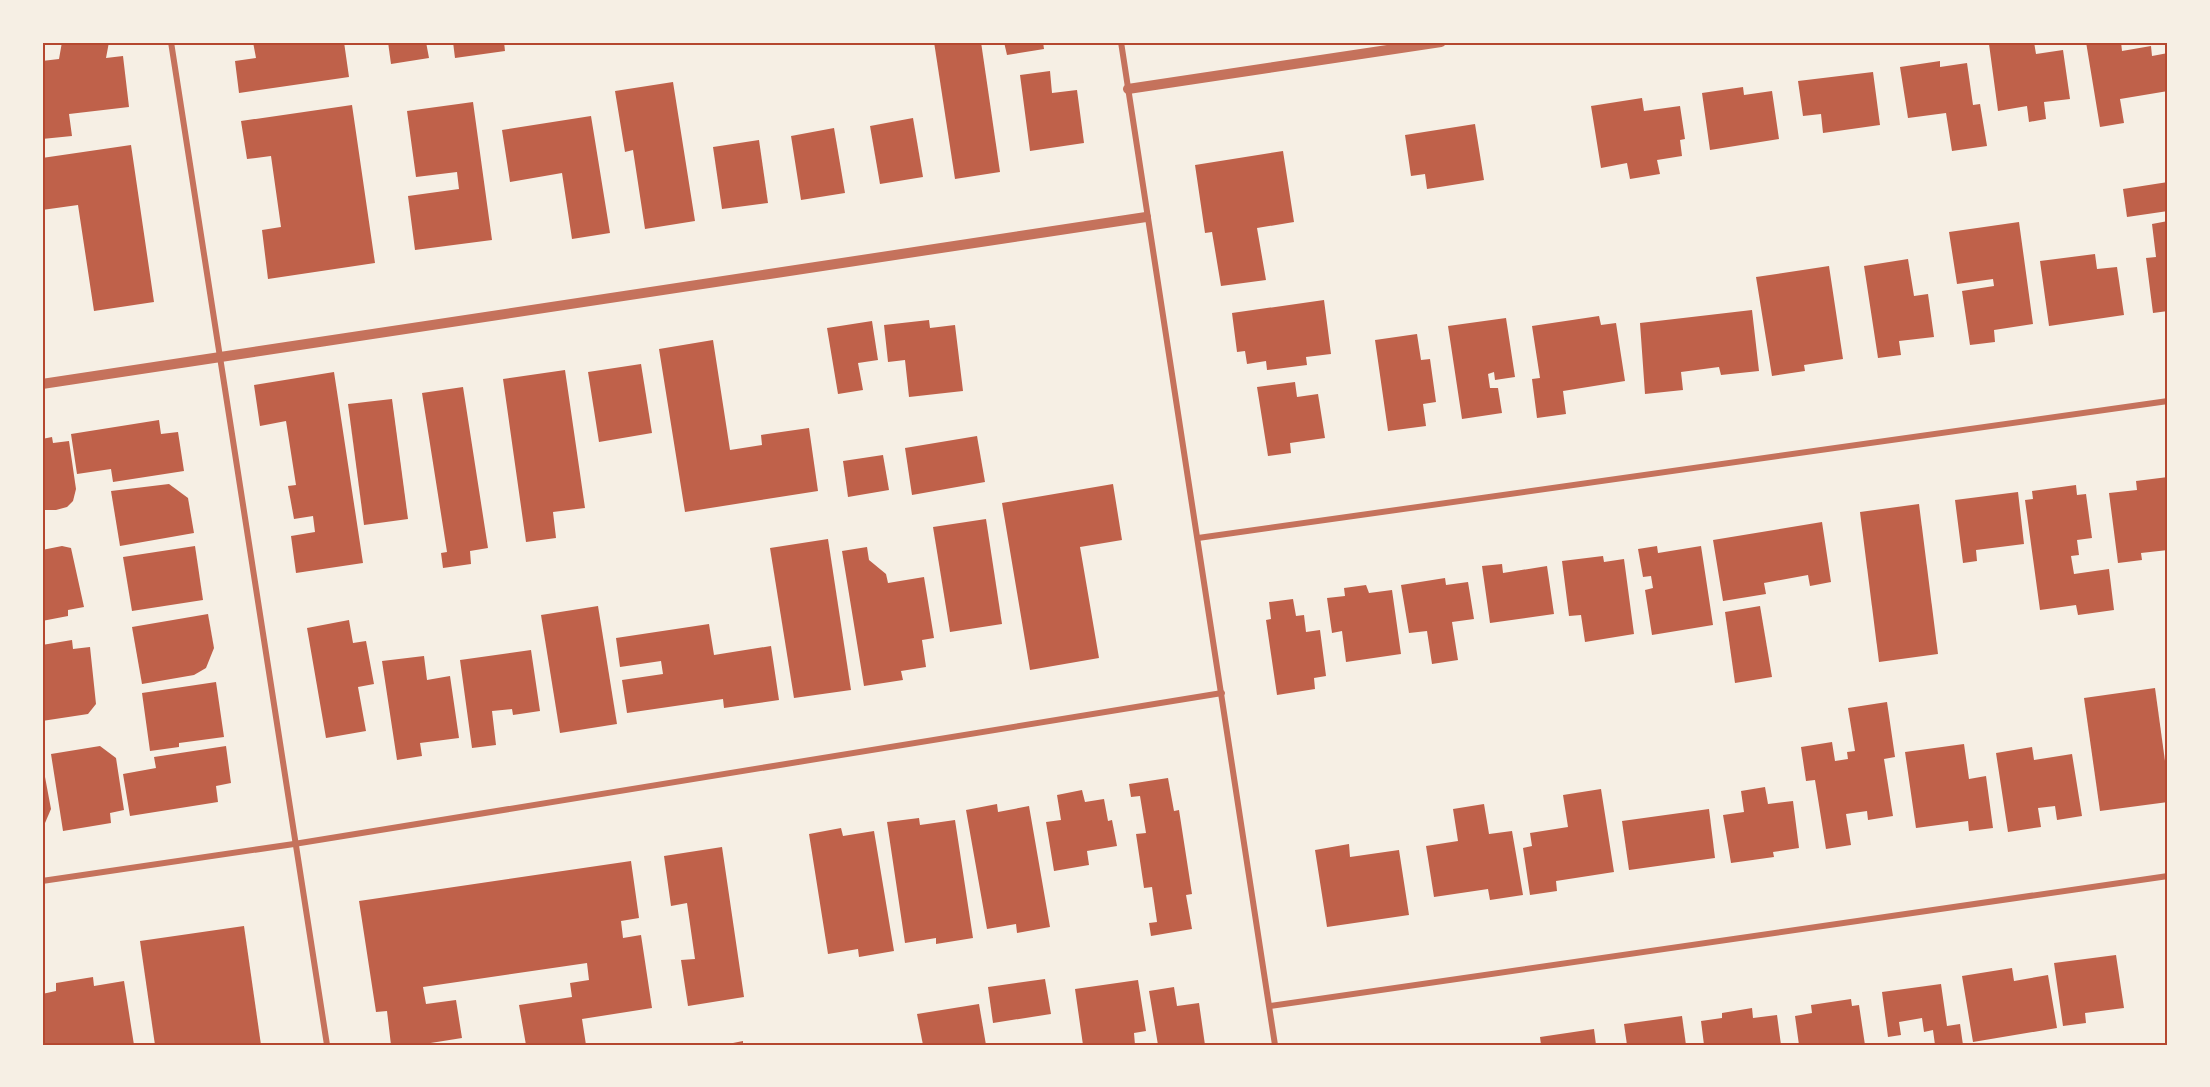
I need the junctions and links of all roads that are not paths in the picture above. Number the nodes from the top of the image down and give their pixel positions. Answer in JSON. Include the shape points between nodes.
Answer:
{"nodes":[{"id":1,"x":171,"y":42,"type":"edge"},
{"id":2,"x":1121,"y":42,"type":"edge"},
{"id":3,"x":1441,"y":42,"type":"edge"},
{"id":4,"x":1128,"y":90,"type":"junction"},
{"id":5,"x":1146,"y":217,"type":"junction"},
{"id":6,"x":222,"y":357,"type":"junction"},
{"id":7,"x":42,"y":384,"type":"edge"},
{"id":8,"x":2168,"y":401,"type":"edge"},
{"id":9,"x":1198,"y":538,"type":"junction"},
{"id":10,"x":1222,"y":693,"type":"junction"},
{"id":11,"x":294,"y":844,"type":"junction"},
{"id":12,"x":2168,"y":876,"type":"edge"},
{"id":13,"x":42,"y":881,"type":"edge"},
{"id":14,"x":1270,"y":1006,"type":"junction"},
{"id":15,"x":327,"y":1045,"type":"edge"},
{"id":16,"x":1275,"y":1045,"type":"edge"}],
"edges":[{"from":1,"to":6,"type":"street"},
{"from":2,"to":4,"type":"street"},
{"from":3,"to":4,"type":"street"},
{"from":4,"to":5,"type":"street"},
{"from":5,"to":6,"type":"street"},
{"from":5,"to":9,"type":"street"},
{"from":6,"to":7,"type":"street"},
{"from":6,"to":11,"type":"street"},
{"from":8,"to":9,"type":"street"},
{"from":9,"to":10,"type":"street"},
{"from":10,"to":11,"type":"street"},
{"from":10,"to":14,"type":"street"},
{"from":11,"to":13,"type":"street"},
{"from":11,"to":15,"type":"street"},
{"from":12,"to":14,"type":"street"},
{"from":14,"to":16,"type":"street"}]}
